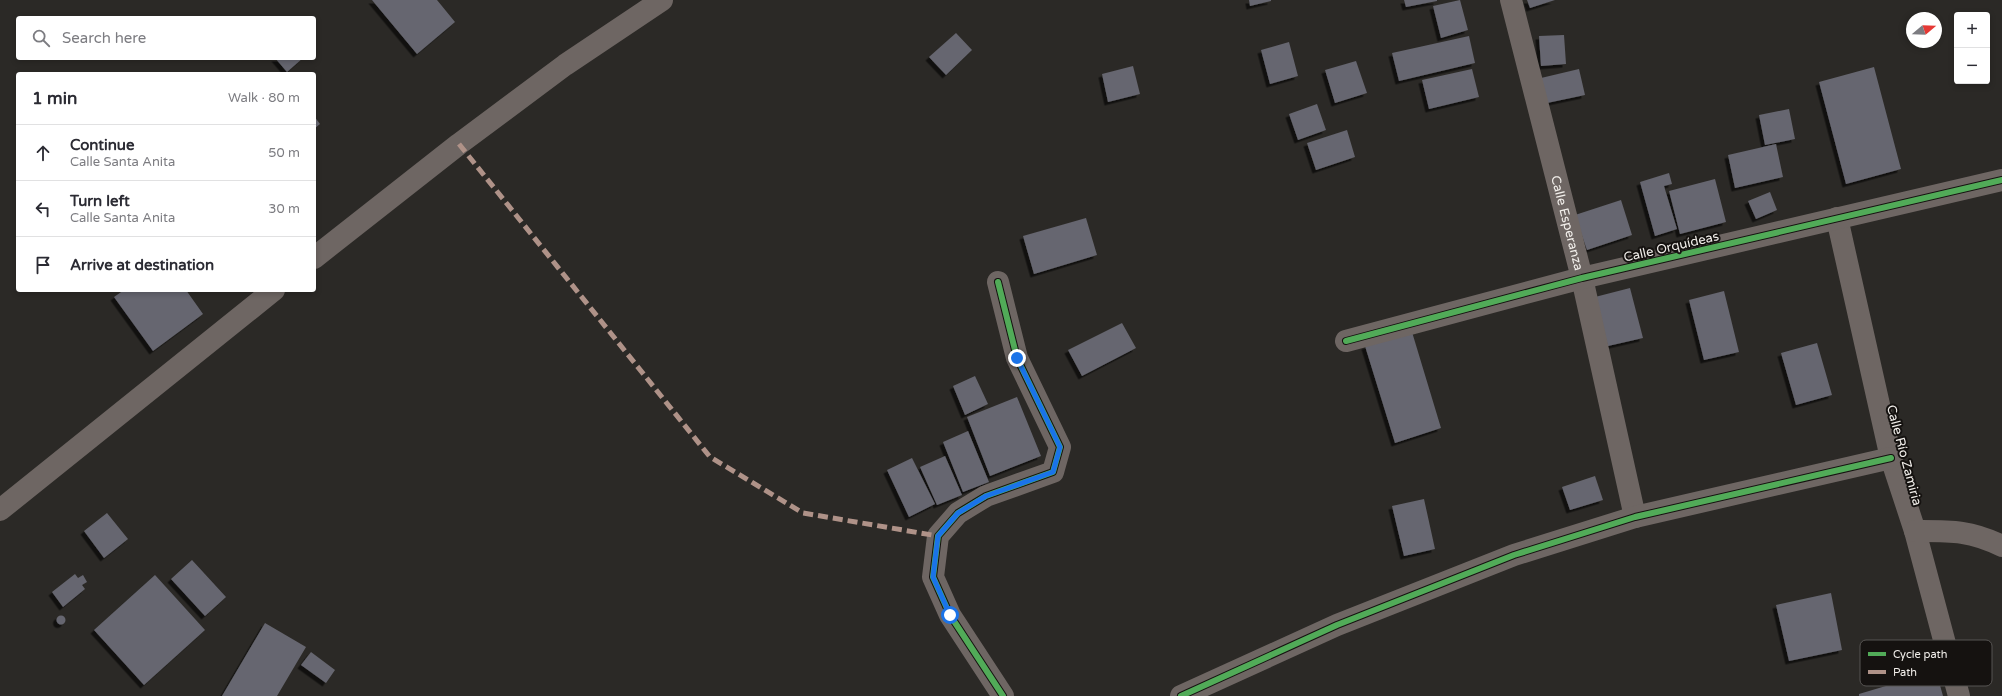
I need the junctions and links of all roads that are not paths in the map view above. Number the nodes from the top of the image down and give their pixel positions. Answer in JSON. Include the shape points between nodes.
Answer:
{"nodes":[{"id":1,"x":662,"y":0,"type":"edge"},
{"id":2,"x":1511,"y":0,"type":"edge"},
{"id":3,"x":2002,"y":180,"type":"edge"},
{"id":4,"x":1837,"y":218,"type":"junction"},
{"id":5,"x":316,"y":256,"type":"edge"},
{"id":6,"x":1582,"y":278,"type":"junction"},
{"id":7,"x":998,"y":282,"type":"dead end"},
{"id":8,"x":272,"y":292,"type":"edge"},
{"id":9,"x":1346,"y":341,"type":"dead end"},
{"id":10,"x":1891,"y":458,"type":"junction"},
{"id":11,"x":0,"y":510,"type":"edge"},
{"id":12,"x":1635,"y":517,"type":"junction"},
{"id":13,"x":1915,"y":531,"type":"junction"},
{"id":14,"x":2002,"y":546,"type":"edge"},
{"id":15,"x":1944,"y":640,"type":"edge"},
{"id":16,"x":1956,"y":686,"type":"edge"},
{"id":17,"x":1003,"y":696,"type":"edge"},
{"id":18,"x":1181,"y":696,"type":"edge"},
{"id":19,"x":1959,"y":696,"type":"edge"}],
"edges":[{"from":1,"to":5,"type":"street","via":[[565,65]]},
{"from":2,"to":6,"type":"street","name":"Calle Esperanza"},
{"from":3,"to":4,"type":"street","name":"Calle Orquídeas"},
{"from":4,"to":6,"type":"street","name":"Calle Orquídeas"},
{"from":4,"to":10,"type":"street","name":"Calle Río Zamiria"},
{"from":6,"to":9,"type":"street","name":"Calle Orquídeas"},
{"from":6,"to":12,"type":"street","name":"Calle Esperanza"},
{"from":7,"to":17,"type":"street","via":[[1017,358],[1060,447],[1053,472],[986,496],[958,513],[938,536],[933,577],[950,615]]},
{"from":8,"to":11,"type":"street"},
{"from":10,"to":12,"type":"street"},
{"from":10,"to":13,"type":"street","name":"Calle Río Zamiria"},
{"from":12,"to":18,"type":"street","via":[[1506,558],[1337,625]]},
{"from":13,"to":14,"type":"street","via":[[1978,535]]},
{"from":13,"to":15,"type":"street","name":"Calle Río Zamiria"},
{"from":16,"to":19,"type":"street","name":"Calle Río Zamiria"}]}
